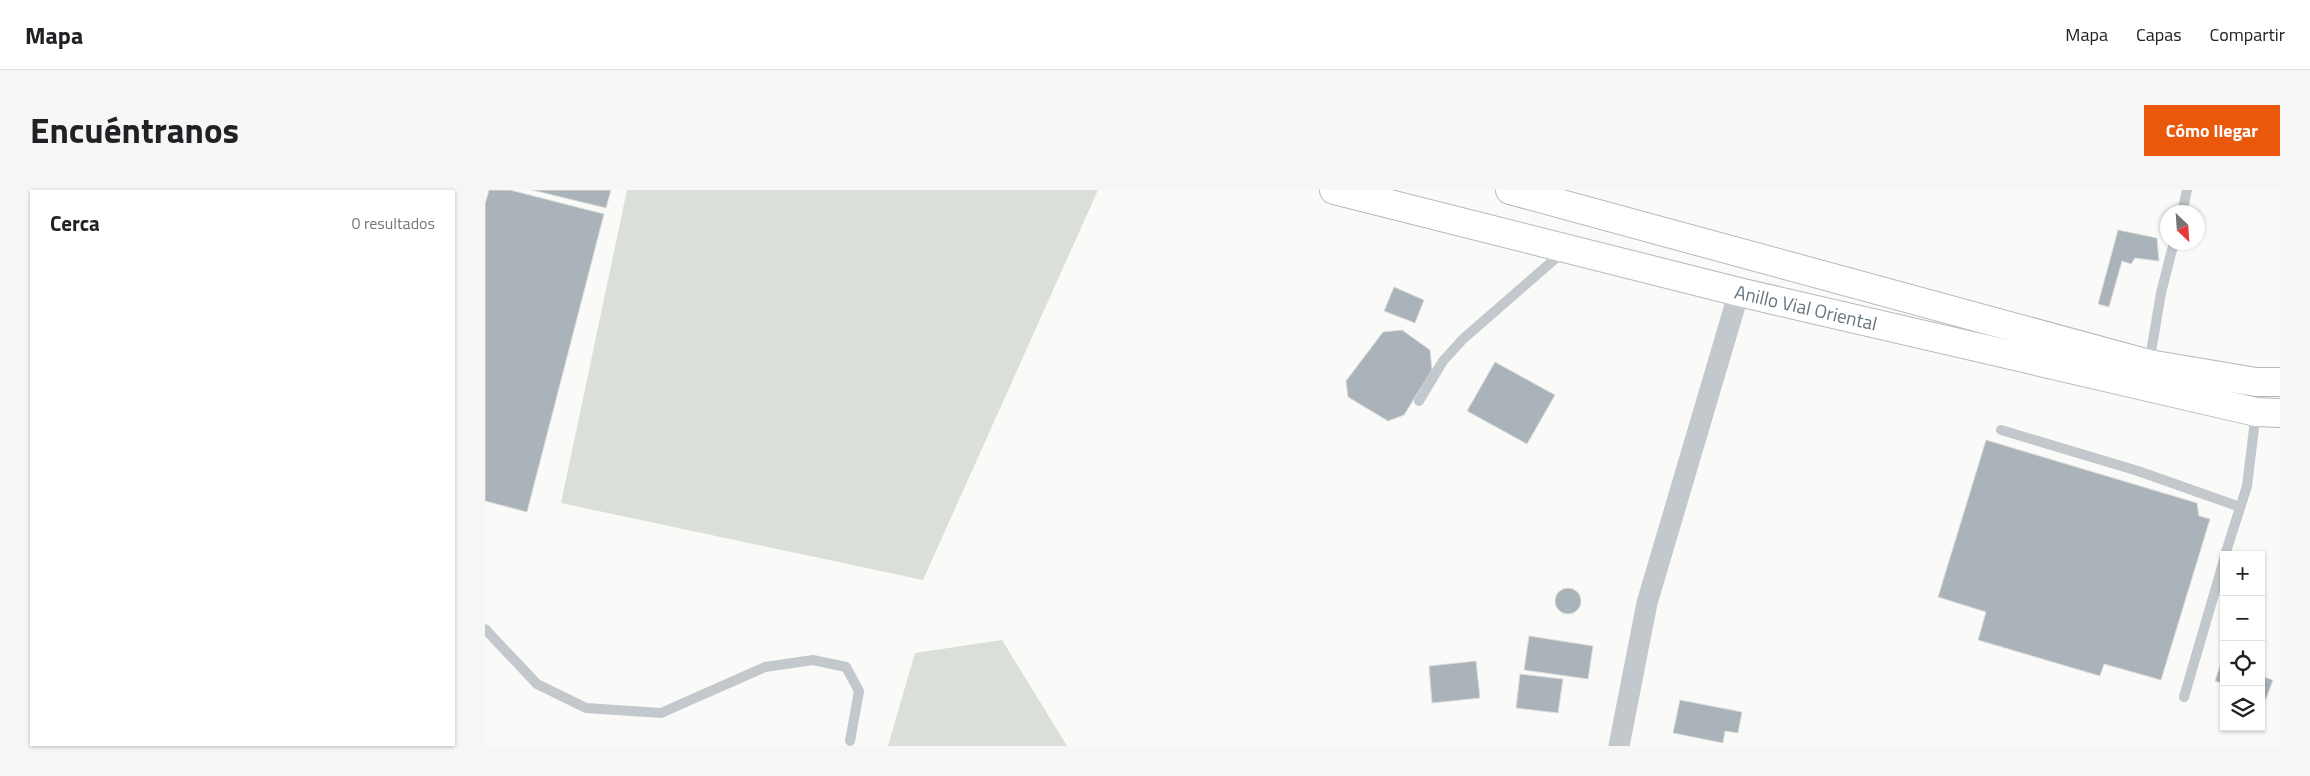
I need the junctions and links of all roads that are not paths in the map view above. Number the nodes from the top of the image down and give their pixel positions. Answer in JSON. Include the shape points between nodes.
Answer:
{"nodes":[{"id":1,"x":1334,"y":190,"type":"edge"},
{"id":2,"x":1510,"y":190,"type":"edge"},
{"id":3,"x":2187,"y":190,"type":"edge"},
{"id":4,"x":2184,"y":205,"type":"edge"},
{"id":5,"x":1566,"y":250,"type":"junction"},
{"id":6,"x":2172,"y":250,"type":"edge"},
{"id":7,"x":1739,"y":292,"type":"junction"},
{"id":8,"x":2149,"y":364,"type":"junction"},
{"id":9,"x":2280,"y":382,"type":"edge"},
{"id":10,"x":1419,"y":401,"type":"dead end"},
{"id":11,"x":2268,"y":413,"type":"edge"},
{"id":12,"x":2001,"y":430,"type":"dead end"},
{"id":13,"x":2240,"y":507,"type":"junction"},
{"id":14,"x":2226,"y":551,"type":"edge"},
{"id":15,"x":2220,"y":573,"type":"edge"},
{"id":16,"x":485,"y":629,"type":"edge"},
{"id":17,"x":2183,"y":697,"type":"dead end"},
{"id":18,"x":850,"y":741,"type":"dead end"},
{"id":19,"x":1619,"y":746,"type":"edge"}],
"edges":[{"from":1,"to":5,"type":"highway","name":"Anillo Vial Oriental"},
{"from":2,"to":8,"type":"highway","name":"Anillo Vial Oriental"},
{"from":3,"to":4,"type":"lane"},
{"from":5,"to":7,"type":"highway","name":"Anillo Vial Oriental"},
{"from":5,"to":10,"type":"lane","via":[[1463,339],[1443,361]]},
{"from":6,"to":8,"type":"lane"},
{"from":7,"to":11,"type":"highway","name":"Anillo Vial Oriental"},
{"from":7,"to":19,"type":"street","via":[[1647,603]]},
{"from":8,"to":9,"type":"highway","name":"Anillo Vial Oriental","via":[[2256,382]]},
{"from":11,"to":13,"type":"lane"},
{"from":12,"to":13,"type":"lane","via":[[2138,471]]},
{"from":13,"to":14,"type":"lane"},
{"from":15,"to":17,"type":"lane"},
{"from":16,"to":18,"type":"lane","via":[[537,684],[586,708],[661,713],[765,667],[813,660],[846,668],[859,691]]}]}
